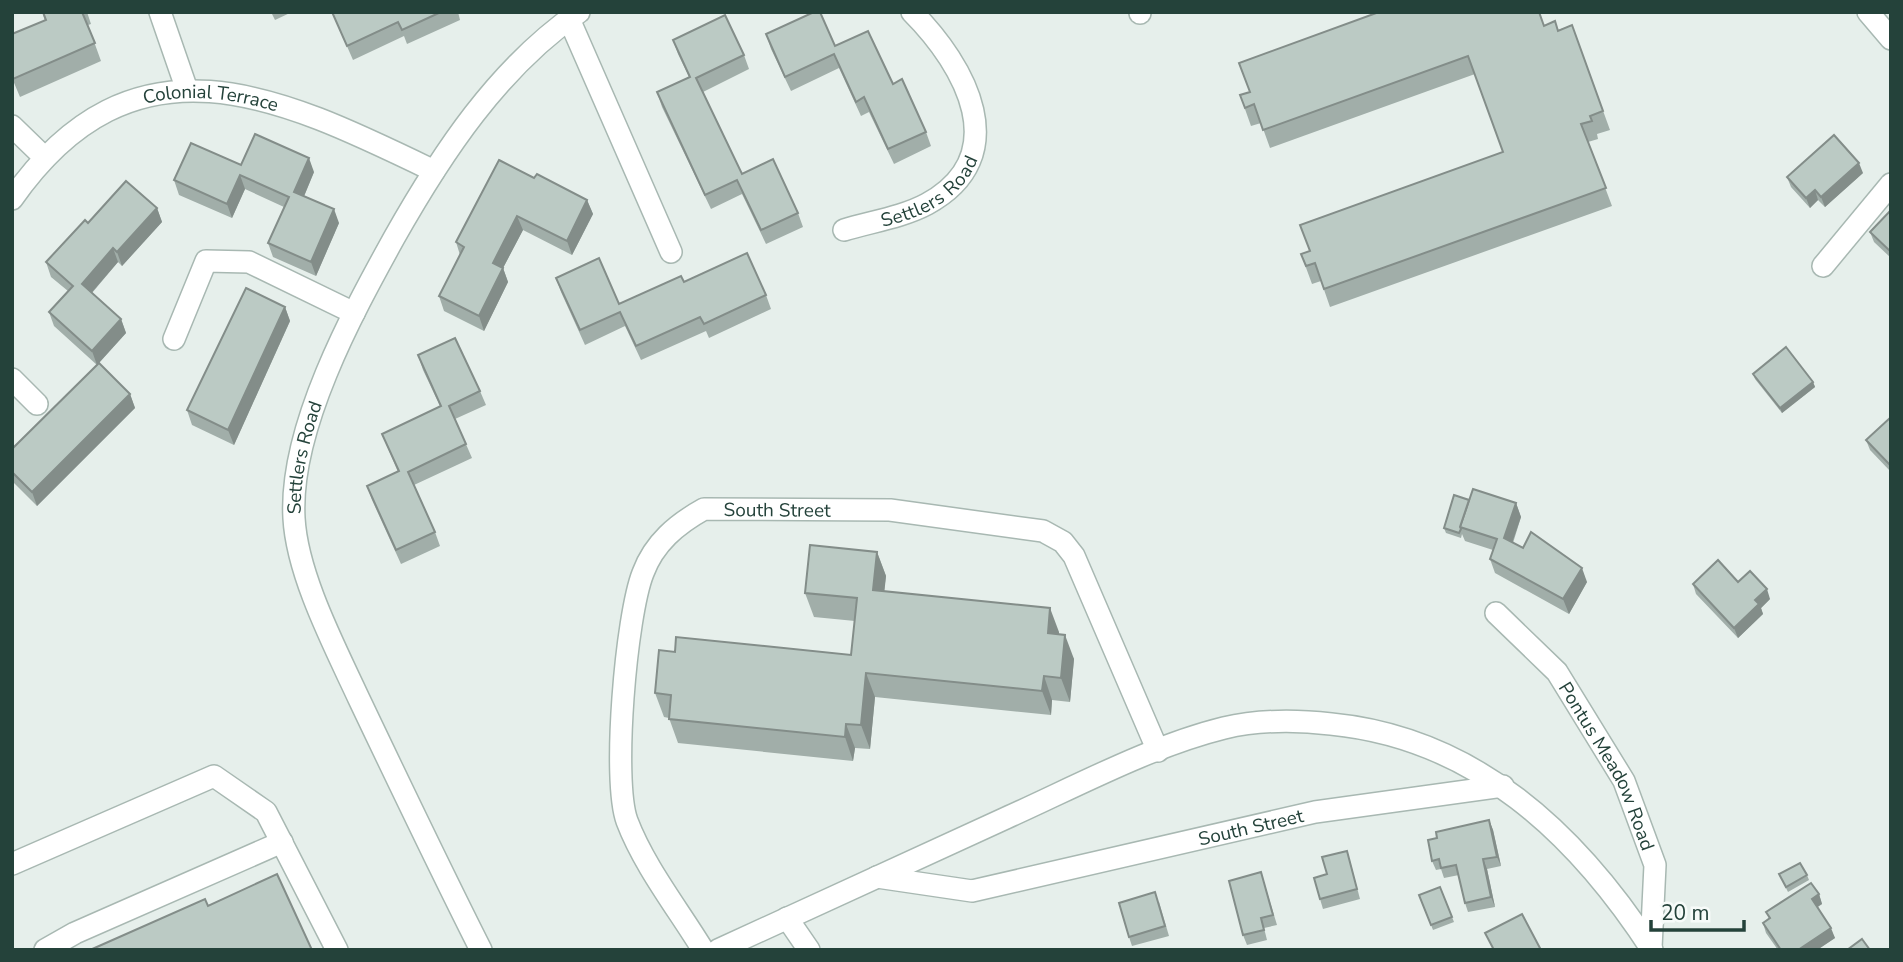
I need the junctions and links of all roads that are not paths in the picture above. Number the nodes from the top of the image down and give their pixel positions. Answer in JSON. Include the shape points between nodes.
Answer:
{"nodes":[{"id":1,"x":160,"y":12,"type":"edge"},
{"id":2,"x":912,"y":12,"type":"edge"},
{"id":3,"x":574,"y":16,"type":"edge"},
{"id":4,"x":1876,"y":16,"type":"edge"},
{"id":5,"x":1891,"y":39,"type":"edge"},
{"id":6,"x":187,"y":90,"type":"junction"},
{"id":7,"x":12,"y":126,"type":"edge"},
{"id":8,"x":45,"y":158,"type":"junction"},
{"id":9,"x":434,"y":171,"type":"junction"},
{"id":10,"x":1891,"y":184,"type":"edge"},
{"id":11,"x":12,"y":199,"type":"edge"},
{"id":12,"x":844,"y":230,"type":"dead end"},
{"id":13,"x":671,"y":252,"type":"dead end"},
{"id":14,"x":1823,"y":266,"type":"dead end"},
{"id":15,"x":354,"y":313,"type":"junction"},
{"id":16,"x":174,"y":339,"type":"dead end"},
{"id":17,"x":12,"y":379,"type":"edge"},
{"id":18,"x":37,"y":404,"type":"dead end"},
{"id":19,"x":1496,"y":613,"type":"dead end"},
{"id":20,"x":1158,"y":751,"type":"junction"},
{"id":21,"x":1503,"y":786,"type":"junction"},
{"id":22,"x":282,"y":842,"type":"junction"},
{"id":23,"x":12,"y":864,"type":"edge"},
{"id":24,"x":876,"y":877,"type":"junction"},
{"id":25,"x":787,"y":918,"type":"junction"},
{"id":26,"x":1651,"y":949,"type":"edge"},
{"id":27,"x":45,"y":950,"type":"edge"},
{"id":28,"x":337,"y":950,"type":"edge"},
{"id":29,"x":481,"y":950,"type":"edge"},
{"id":30,"x":703,"y":950,"type":"edge"},
{"id":31,"x":718,"y":950,"type":"edge"},
{"id":32,"x":809,"y":950,"type":"edge"}],
"edges":[{"from":1,"to":6,"type":"street"},
{"from":2,"to":12,"type":"street","name":"Settlers Road","via":[[939,44],[965,90],[975,116],[973,156],[957,183],[926,205]]},
{"from":3,"to":9,"type":"street","name":"Settlers Road","via":[[538,45],[486,99]]},
{"from":3,"to":13,"type":"street"},
{"from":4,"to":5,"type":"street"},
{"from":6,"to":8,"type":"street","name":"Colonial Terrace","via":[[135,99],[105,112]]},
{"from":6,"to":9,"type":"street","name":"Colonial Terrace","via":[[230,92],[282,104],[334,123]]},
{"from":7,"to":8,"type":"street"},
{"from":8,"to":11,"type":"street","name":"Colonial Terrace"},
{"from":9,"to":15,"type":"street","name":"Settlers Road"},
{"from":10,"to":14,"type":"street"},
{"from":15,"to":16,"type":"street","via":[[249,262],[206,261]]},
{"from":15,"to":29,"type":"street","name":"Settlers Road","via":[[329,368],[302,455],[294,518],[301,554],[324,624]]},
{"from":17,"to":18,"type":"street"},
{"from":19,"to":26,"type":"street","name":"Pontus Meadow Road","via":[[1557,672],[1624,781],[1655,865]]},
{"from":20,"to":21,"type":"street","via":[[1226,728],[1310,721],[1351,726],[1428,746]]},
{"from":20,"to":24,"type":"street"},
{"from":20,"to":30,"type":"street","name":"South Street","via":[[1074,556],[1052,535],[890,510],[704,509],[663,538],[643,571],[630,617],[620,781],[626,819],[637,842]]},
{"from":21,"to":24,"type":"street","name":"South Street","via":[[1315,812],[972,891]]},
{"from":21,"to":26,"type":"street","via":[[1575,849],[1627,911]]},
{"from":22,"to":23,"type":"street","via":[[266,812],[214,776]]},
{"from":22,"to":27,"type":"street"},
{"from":22,"to":28,"type":"street"},
{"from":24,"to":25,"type":"street"},
{"from":25,"to":31,"type":"street"},
{"from":25,"to":32,"type":"street"}]}
